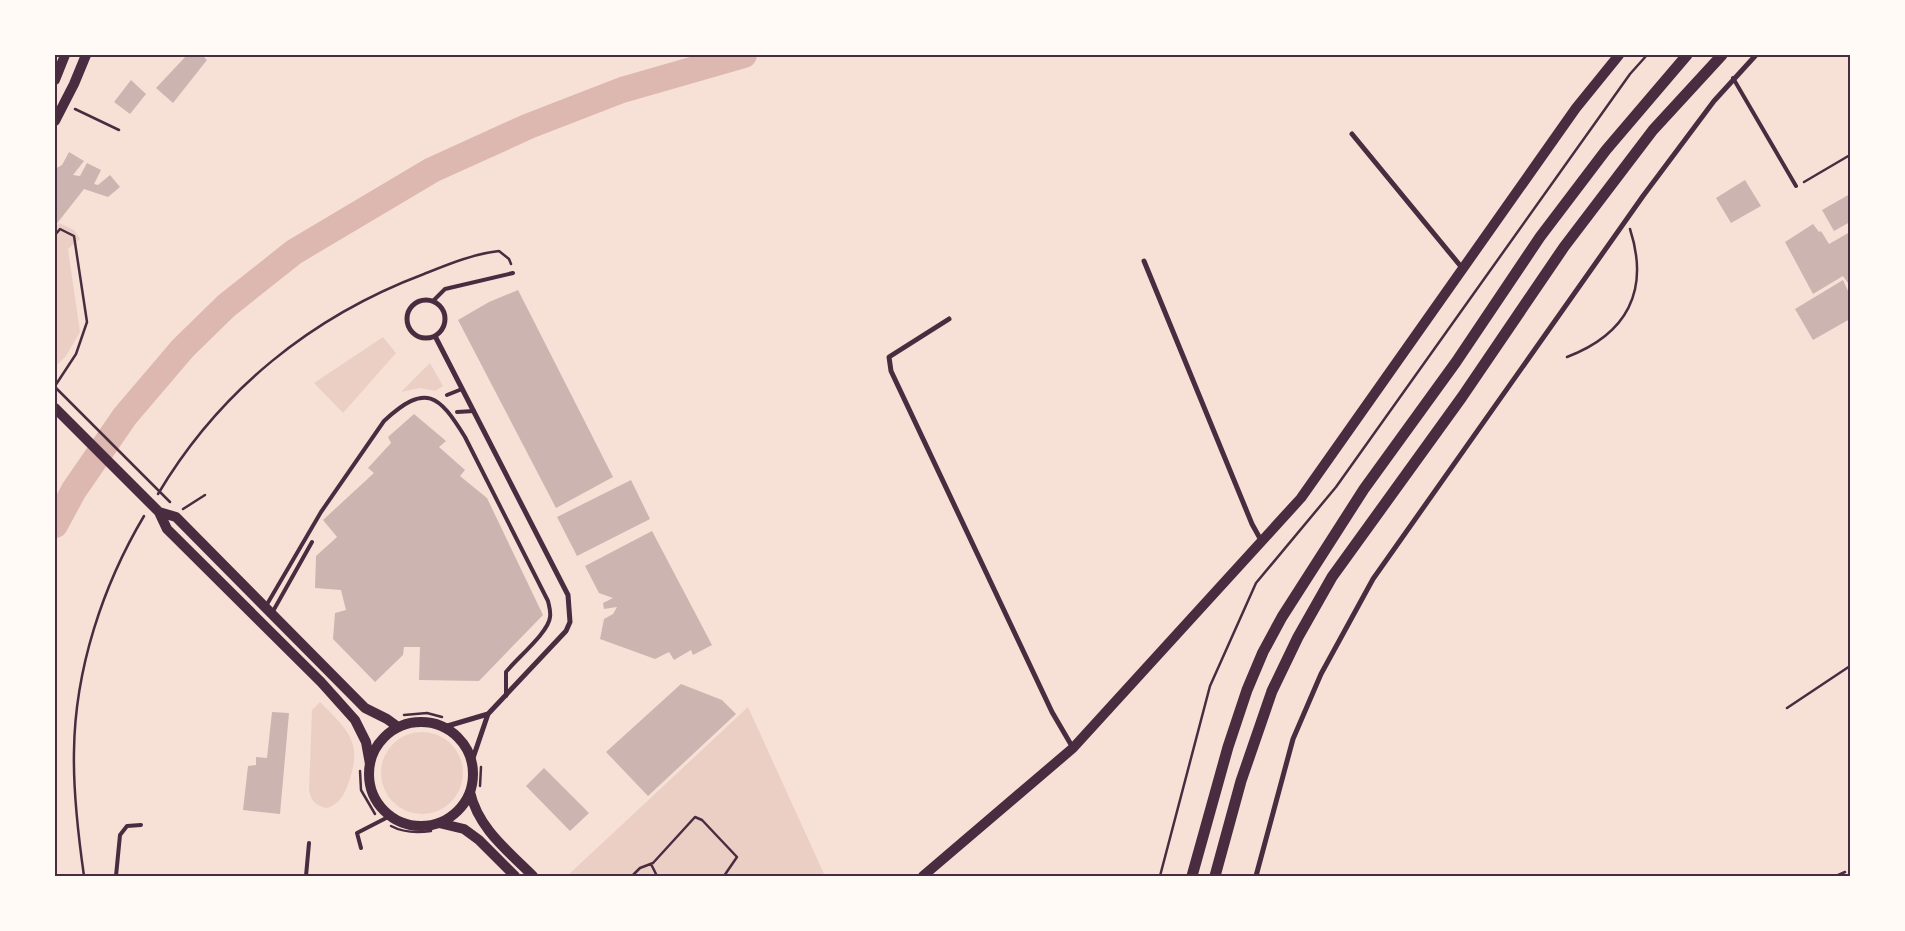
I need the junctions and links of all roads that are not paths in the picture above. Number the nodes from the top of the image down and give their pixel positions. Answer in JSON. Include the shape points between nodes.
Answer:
{"nodes":[{"id":1,"x":65,"y":55,"type":"edge"},
{"id":2,"x":86,"y":55,"type":"edge"},
{"id":3,"x":1619,"y":55,"type":"edge"},
{"id":4,"x":1687,"y":55,"type":"edge"},
{"id":5,"x":1722,"y":55,"type":"edge"},
{"id":6,"x":1756,"y":55,"type":"edge"},
{"id":7,"x":1733,"y":78,"type":"junction"},
{"id":8,"x":55,"y":80,"type":"edge"},
{"id":9,"x":55,"y":121,"type":"edge"},
{"id":10,"x":1352,"y":134,"type":"dead end"},
{"id":11,"x":1796,"y":186,"type":"road end"},
{"id":12,"x":1144,"y":261,"type":"dead end"},
{"id":13,"x":1464,"y":270,"type":"junction"},
{"id":14,"x":513,"y":273,"type":"road end"},
{"id":15,"x":433,"y":301,"type":"junction"},
{"id":16,"x":948,"y":319,"type":"dead end"},
{"id":17,"x":435,"y":336,"type":"junction"},
{"id":18,"x":462,"y":389,"type":"junction"},
{"id":19,"x":447,"y":395,"type":"dead end"},
{"id":20,"x":55,"y":408,"type":"edge"},
{"id":21,"x":457,"y":412,"type":"dead end"},
{"id":22,"x":474,"y":412,"type":"junction"},
{"id":23,"x":159,"y":512,"type":"junction"},
{"id":24,"x":312,"y":542,"type":"dead end"},
{"id":25,"x":1262,"y":542,"type":"junction"},
{"id":26,"x":268,"y":611,"type":"junction"},
{"id":27,"x":506,"y":696,"type":"junction"},
{"id":28,"x":488,"y":714,"type":"junction"},
{"id":29,"x":398,"y":727,"type":"junction"},
{"id":30,"x":444,"y":727,"type":"junction"},
{"id":31,"x":1073,"y":748,"type":"junction"},
{"id":32,"x":472,"y":762,"type":"junction"},
{"id":33,"x":366,"y":765,"type":"junction"},
{"id":34,"x":475,"y":793,"type":"junction"},
{"id":35,"x":390,"y":816,"type":"junction"},
{"id":36,"x":141,"y":825,"type":"dead end"},
{"id":37,"x":437,"y":827,"type":"junction"},
{"id":38,"x":309,"y":843,"type":"dead end"},
{"id":39,"x":361,"y":848,"type":"dead end"},
{"id":40,"x":116,"y":876,"type":"edge"},
{"id":41,"x":306,"y":876,"type":"edge"},
{"id":42,"x":515,"y":876,"type":"edge"},
{"id":43,"x":534,"y":876,"type":"edge"},
{"id":44,"x":922,"y":876,"type":"edge"},
{"id":45,"x":1192,"y":876,"type":"edge"},
{"id":46,"x":1214,"y":876,"type":"edge"},
{"id":47,"x":1256,"y":876,"type":"edge"}],
"edges":[{"from":1,"to":8,"type":"main road"},
{"from":2,"to":9,"type":"main road"},
{"from":3,"to":13,"type":"main road","via":[[1576,108]]},
{"from":4,"to":45,"type":"highway","via":[[1606,150],[1540,236],[1456,362],[1364,489],[1282,617],[1263,652],[1236,722]]},
{"from":5,"to":46,"type":"highway","via":[[1653,130],[1564,247],[1462,397],[1332,577],[1272,691],[1241,781]]},
{"from":6,"to":7,"type":"street"},
{"from":7,"to":11,"type":"lane"},
{"from":7,"to":47,"type":"street","via":[[1627,218],[1373,579],[1321,674],[1293,739]]},
{"from":10,"to":13,"type":"street"},
{"from":12,"to":25,"type":"street"},
{"from":13,"to":25,"type":"main road","via":[[1301,498]]},
{"from":14,"to":15,"type":"lane","via":[[445,289]]},
{"from":15,"to":17,"type":"street","via":[[445,315],[443,327]]},
{"from":15,"to":17,"type":"street","via":[[415,303],[407,319],[415,335]]},
{"from":16,"to":31,"type":"street","via":[[889,357],[891,371],[1052,712]]},
{"from":17,"to":18,"type":"street"},
{"from":18,"to":19,"type":"lane"},
{"from":18,"to":22,"type":"street"},
{"from":20,"to":23,"type":"main road"},
{"from":21,"to":22,"type":"lane"},
{"from":22,"to":27,"type":"street","via":[[568,595],[570,622],[566,631]]},
{"from":23,"to":26,"type":"main road","via":[[178,514]]},
{"from":23,"to":33,"type":"main road","via":[[167,530],[321,682],[355,720],[366,742]]},
{"from":24,"to":26,"type":"lane"},
{"from":25,"to":31,"type":"main road"},
{"from":26,"to":27,"type":"lane","via":[[321,512],[384,421],[412,400],[439,401],[465,437],[548,601],[550,618],[544,630],[506,672]]},
{"from":26,"to":29,"type":"main road","via":[[365,708]]},
{"from":27,"to":28,"type":"street"},
{"from":28,"to":30,"type":"street"},
{"from":28,"to":32,"type":"street"},
{"from":29,"to":30,"type":"main road","via":[[412,722],[428,722]]},
{"from":29,"to":33,"type":"main road","via":[[380,742]]},
{"from":30,"to":32,"type":"main road","via":[[466,747]]},
{"from":31,"to":44,"type":"main road"},
{"from":32,"to":34,"type":"main road"},
{"from":33,"to":35,"type":"main road","via":[[375,799]]},
{"from":34,"to":37,"type":"main road"},
{"from":34,"to":43,"type":"main road","via":[[474,808],[488,831]]},
{"from":35,"to":37,"type":"main road","via":[[405,823]]},
{"from":35,"to":39,"type":"lane","via":[[357,833]]},
{"from":36,"to":40,"type":"lane","via":[[127,826],[120,835]]},
{"from":37,"to":42,"type":"main road","via":[[464,829],[480,840]]},
{"from":38,"to":41,"type":"lane"}]}
